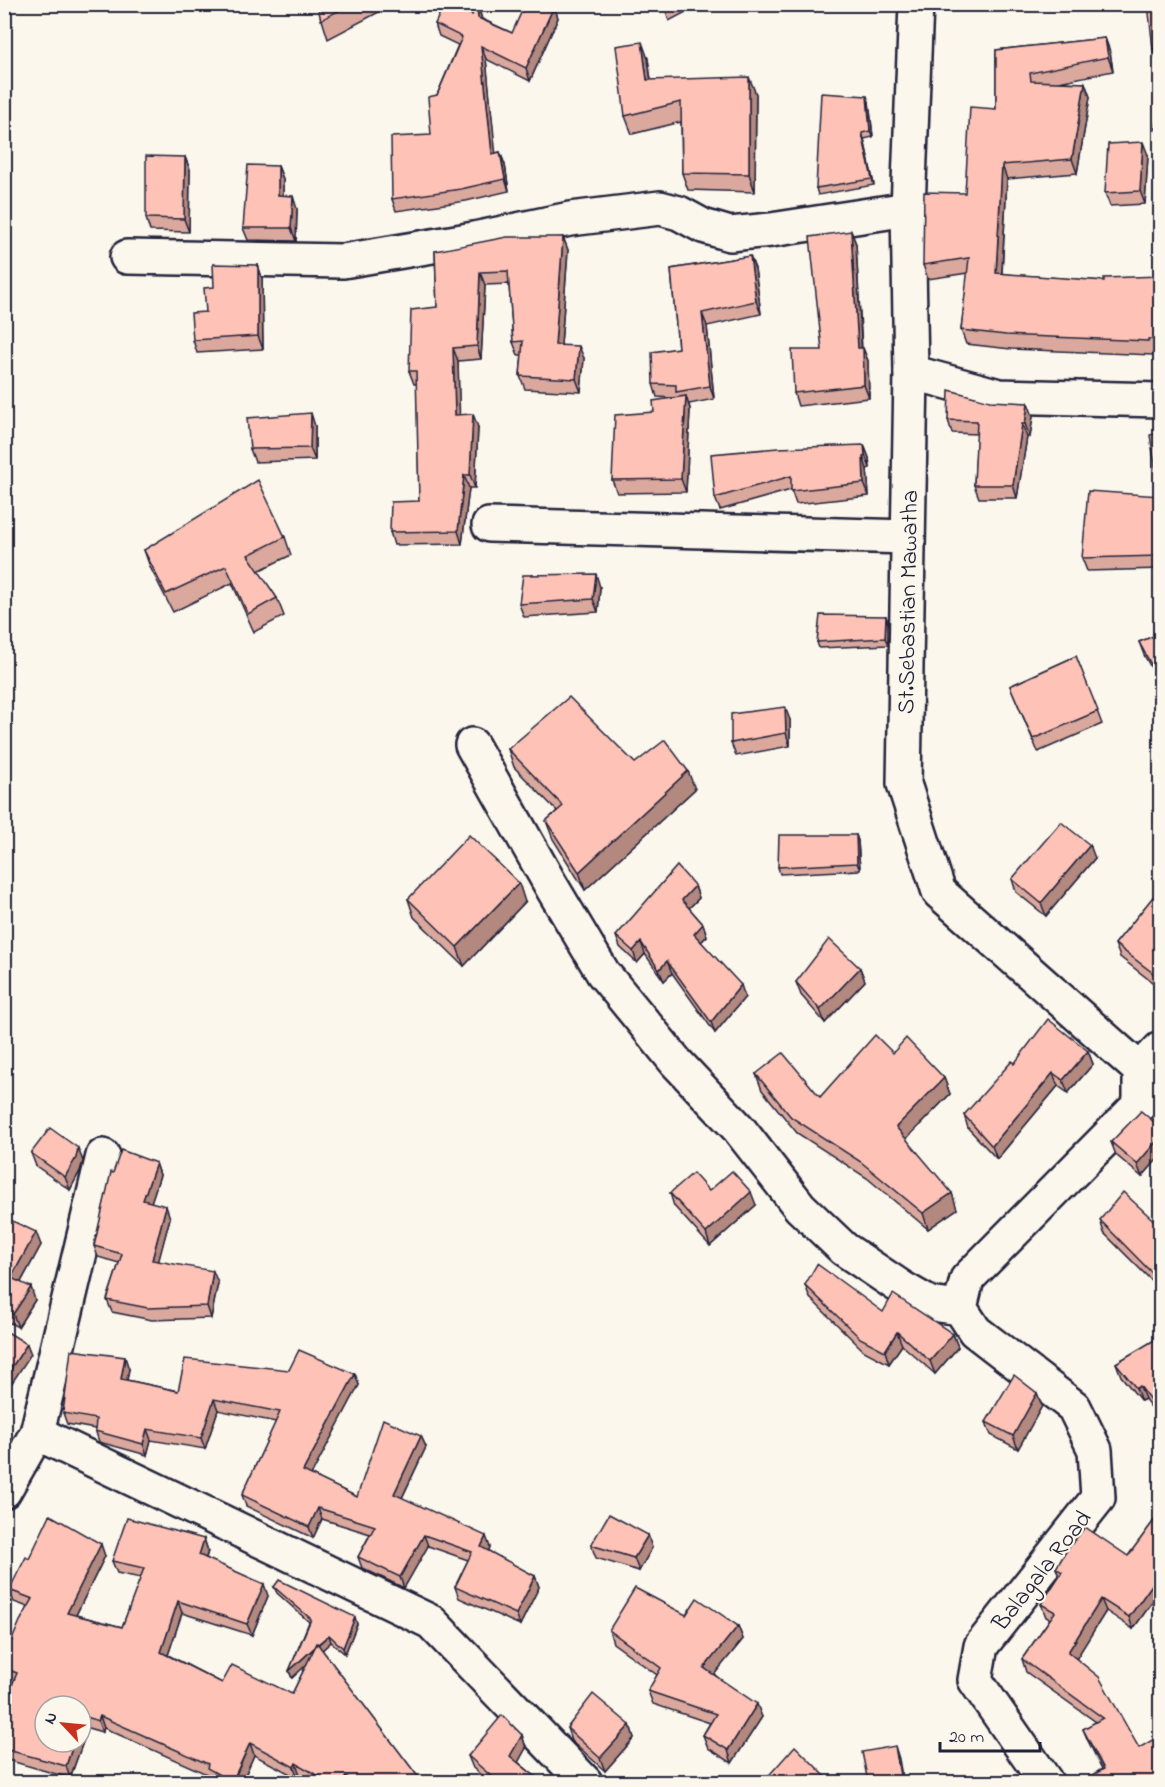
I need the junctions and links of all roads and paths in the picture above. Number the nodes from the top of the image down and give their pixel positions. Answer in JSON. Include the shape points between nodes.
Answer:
{"nodes":[{"id":1,"x":916,"y":4,"type":"edge"},
{"id":2,"x":908,"y":209,"type":"junction"},
{"id":3,"x":127,"y":257,"type":"dead end"},
{"id":4,"x":911,"y":372,"type":"junction"},
{"id":5,"x":1161,"y":400,"type":"edge"},
{"id":6,"x":489,"y":525,"type":"dead end"},
{"id":7,"x":908,"y":537,"type":"junction"},
{"id":8,"x":472,"y":745,"type":"dead end"},
{"id":9,"x":1150,"y":1060,"type":"edge"},
{"id":10,"x":1150,"y":1101,"type":"edge"},
{"id":11,"x":103,"y":1156,"type":"dead end"},
{"id":12,"x":960,"y":1308,"type":"junction"},
{"id":13,"x":37,"y":1434,"type":"junction"},
{"id":14,"x":4,"y":1491,"type":"edge"},
{"id":15,"x":585,"y":1782,"type":"edge"},
{"id":16,"x":1046,"y":1782,"type":"edge"}],
"edges":[{"from":1,"to":2,"type":"street","name":"St.Sebastian Mawatha"},
{"from":2,"to":3,"type":"street","via":[[730,234],[660,208],[570,219],[343,261]]},
{"from":2,"to":4,"type":"street","name":"St.Sebastian Mawatha"},
{"from":4,"to":5,"type":"street","via":[[999,396]]},
{"from":4,"to":7,"type":"street","name":"St.Sebastian Mawatha"},
{"from":6,"to":7,"type":"street"},
{"from":7,"to":9,"type":"street","name":"St.Sebastian Mawatha","via":[[904,784],[939,892]]},
{"from":8,"to":12,"type":"street","via":[[603,973],[676,1062],[739,1129],[800,1207],[844,1249],[903,1288],[930,1304]]},
{"from":9,"to":10,"type":"street","name":"St.Sebastian Mawatha"},
{"from":10,"to":12,"type":"street","via":[[967,1279]]},
{"from":11,"to":13,"type":"street"},
{"from":12,"to":16,"type":"street","name":"Balagala Road","via":[[975,1331],[1074,1407],[1095,1450],[1098,1498],[981,1646],[975,1680]]},
{"from":13,"to":14,"type":"street"},
{"from":13,"to":15,"type":"street","via":[[430,1622]]}]}
